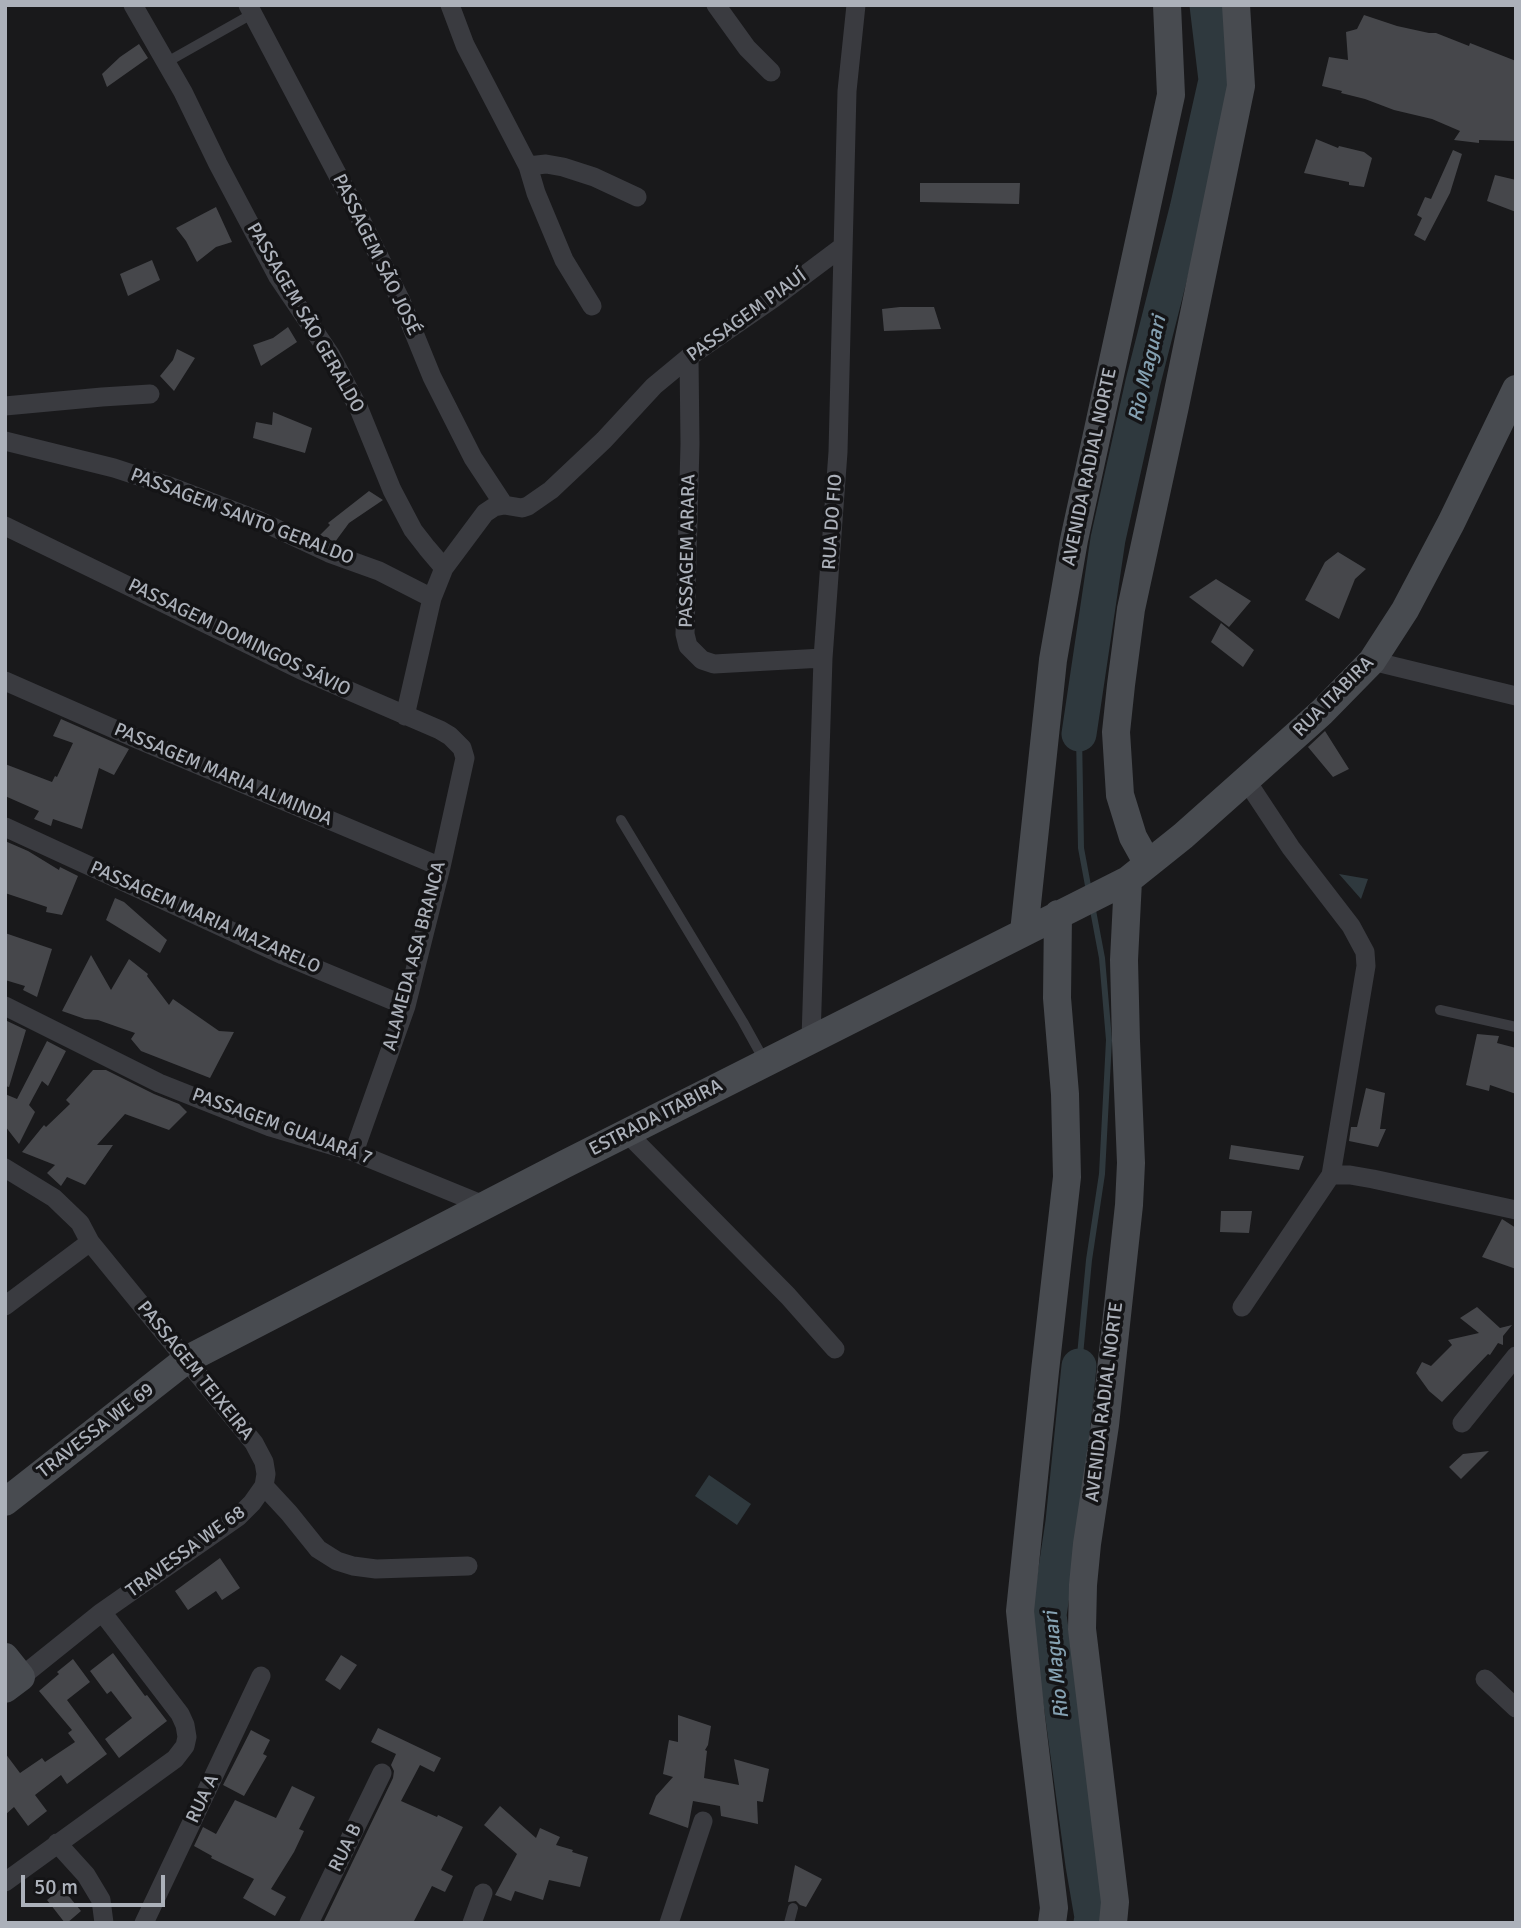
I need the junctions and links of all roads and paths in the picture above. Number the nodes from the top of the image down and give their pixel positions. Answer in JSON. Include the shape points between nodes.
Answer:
{"nodes":[{"id":1,"x":133,"y":5,"type":"edge"},
{"id":2,"x":450,"y":5,"type":"edge"},
{"id":3,"x":716,"y":5,"type":"edge"},
{"id":4,"x":856,"y":5,"type":"edge"},
{"id":5,"x":1167,"y":5,"type":"edge"},
{"id":6,"x":1236,"y":5,"type":"edge"},
{"id":7,"x":250,"y":9,"type":"edge"},
{"id":8,"x":167,"y":62,"type":"junction"},
{"id":9,"x":771,"y":72,"type":"dead end"},
{"id":10,"x":528,"y":166,"type":"junction"},
{"id":11,"x":637,"y":197,"type":"dead end"},
{"id":12,"x":842,"y":247,"type":"junction"},
{"id":13,"x":592,"y":306,"type":"dead end"},
{"id":14,"x":690,"y":357,"type":"junction"},
{"id":15,"x":1516,"y":389,"type":"edge"},
{"id":16,"x":150,"y":394,"type":"dead end"},
{"id":17,"x":5,"y":407,"type":"edge"},
{"id":18,"x":5,"y":441,"type":"edge"},
{"id":19,"x":504,"y":505,"type":"junction"},
{"id":20,"x":5,"y":526,"type":"edge"},
{"id":21,"x":444,"y":568,"type":"junction"},
{"id":22,"x":432,"y":598,"type":"junction"},
{"id":23,"x":823,"y":658,"type":"junction"},
{"id":24,"x":1373,"y":661,"type":"junction"},
{"id":25,"x":5,"y":681,"type":"edge"},
{"id":26,"x":1516,"y":696,"type":"edge"},
{"id":27,"x":405,"y":716,"type":"junction"},
{"id":28,"x":465,"y":758,"type":"joint"},
{"id":29,"x":1246,"y":780,"type":"junction"},
{"id":30,"x":621,"y":820,"type":"dead end"},
{"id":31,"x":5,"y":827,"type":"edge"},
{"id":32,"x":440,"y":867,"type":"junction"},
{"id":33,"x":1138,"y":872,"type":"junction"},
{"id":34,"x":1058,"y":914,"type":"junction"},
{"id":35,"x":1024,"y":932,"type":"junction"},
{"id":36,"x":5,"y":1006,"type":"edge"},
{"id":37,"x":406,"y":1006,"type":"junction"},
{"id":38,"x":1440,"y":1010,"type":"dead end"},
{"id":39,"x":1516,"y":1027,"type":"edge"},
{"id":40,"x":811,"y":1039,"type":"junction"},
{"id":41,"x":765,"y":1063,"type":"junction"},
{"id":42,"x":627,"y":1133,"type":"junction"},
{"id":43,"x":354,"y":1152,"type":"junction"},
{"id":44,"x":5,"y":1168,"type":"edge"},
{"id":45,"x":1331,"y":1175,"type":"junction"},
{"id":46,"x":486,"y":1206,"type":"junction"},
{"id":47,"x":1516,"y":1210,"type":"edge"},
{"id":48,"x":90,"y":1242,"type":"junction"},
{"id":49,"x":5,"y":1306,"type":"edge"},
{"id":50,"x":1242,"y":1307,"type":"dead end"},
{"id":51,"x":835,"y":1349,"type":"dead end"},
{"id":52,"x":1516,"y":1356,"type":"edge"},
{"id":53,"x":186,"y":1360,"type":"junction"},
{"id":54,"x":1462,"y":1423,"type":"dead end"},
{"id":55,"x":264,"y":1486,"type":"junction"},
{"id":56,"x":5,"y":1502,"type":"edge"},
{"id":57,"x":468,"y":1566,"type":"dead end"},
{"id":58,"x":102,"y":1612,"type":"junction"},
{"id":59,"x":10,"y":1675,"type":"edge"},
{"id":60,"x":261,"y":1676,"type":"dead end"},
{"id":61,"x":1485,"y":1679,"type":"dead end"},
{"id":62,"x":1516,"y":1708,"type":"edge"},
{"id":63,"x":382,"y":1773,"type":"dead end"},
{"id":64,"x":703,"y":1821,"type":"dead end"},
{"id":65,"x":57,"y":1843,"type":"junction"},
{"id":66,"x":5,"y":1882,"type":"edge"},
{"id":67,"x":484,"y":1894,"type":"dead end"},
{"id":68,"x":793,"y":1908,"type":"dead end"},
{"id":69,"x":476,"y":1922,"type":"edge"},
{"id":70,"x":104,"y":1923,"type":"edge"},
{"id":71,"x":144,"y":1923,"type":"edge"},
{"id":72,"x":309,"y":1923,"type":"edge"},
{"id":73,"x":669,"y":1923,"type":"edge"},
{"id":74,"x":789,"y":1923,"type":"edge"},
{"id":75,"x":1052,"y":1923,"type":"edge"},
{"id":76,"x":1114,"y":1923,"type":"edge"}],
"edges":[{"from":1,"to":8,"type":"street","name":"PASSAGEM SÃO GERALDO"},
{"from":2,"to":10,"type":"street","via":[[465,45]]},
{"from":3,"to":9,"type":"street"},
{"from":4,"to":12,"type":"street","name":"RUA DO FIO","via":[[847,91]]},
{"from":5,"to":35,"type":"main road","name":"AVENIDA RADIAL NORTE","via":[[1171,95],[1074,540],[1053,660]]},
{"from":6,"to":33,"type":"main road","via":[[1241,86],[1131,609],[1121,685],[1116,732],[1120,795]]},
{"from":7,"to":8,"type":"lane"},
{"from":7,"to":19,"type":"street","name":"PASSAGEM SÃO JOSÉ","via":[[401,301],[432,377]]},
{"from":8,"to":21,"type":"street","name":"PASSAGEM SÃO GERALDO","via":[[278,276],[330,354],[359,409],[413,530]]},
{"from":10,"to":11,"type":"street","via":[[563,167]]},
{"from":10,"to":13,"type":"street","via":[[564,260]]},
{"from":12,"to":14,"type":"street","name":"PASSAGEM PIAUÍ"},
{"from":12,"to":23,"type":"street","name":"RUA DO FIO","via":[[838,452]]},
{"from":14,"to":19,"type":"street","name":"PASSAGEM PIAUÍ","via":[[654,386],[551,490],[522,508]]},
{"from":14,"to":23,"type":"street","name":"PASSAGEM ARARA","via":[[688,646],[702,660],[714,664]]},
{"from":15,"to":24,"type":"main road","name":"RUA ITABIRA","via":[[1451,523]]},
{"from":16,"to":17,"type":"street"},
{"from":18,"to":22,"type":"street","name":"PASSAGEM SANTO GERALDO","via":[[172,487],[379,571]]},
{"from":19,"to":21,"type":"street","via":[[494,507],[475,523]]},
{"from":20,"to":27,"type":"street","name":"PASSAGEM DOMINGOS SÁVIO"},
{"from":21,"to":22,"type":"street"},
{"from":22,"to":27,"type":"street"},
{"from":23,"to":40,"type":"street","name":"RUA DO FIO"},
{"from":24,"to":26,"type":"street"},
{"from":24,"to":29,"type":"main road","name":"RUA ITABIRA"},
{"from":25,"to":32,"type":"street","name":"PASSAGEM MARIA ALMINDA"},
{"from":27,"to":28,"type":"street","name":"PASSAGEM DOMINGOS SÁVIO","via":[[450,736]]},
{"from":28,"to":32,"type":"street","name":"ALAMEDA ASA BRANCA"},
{"from":29,"to":33,"type":"main road","name":"RUA ITABIRA"},
{"from":29,"to":45,"type":"street","via":[[1365,952]]},
{"from":30,"to":41,"type":"lane"},
{"from":31,"to":37,"type":"street","name":"PASSAGEM MARIA MAZARELO"},
{"from":32,"to":37,"type":"street","name":"ALAMEDA ASA BRANCA"},
{"from":33,"to":34,"type":"main road","name":"ESTRADA ITABIRA"},
{"from":33,"to":76,"type":"main road","name":"AVENIDA RADIAL NORTE","via":[[1124,960],[1132,1163],[1129,1205],[1083,1585],[1082,1629]]},
{"from":34,"to":35,"type":"main road","name":"ESTRADA ITABIRA"},
{"from":34,"to":75,"type":"main road","via":[[1067,1177],[1020,1611],[1054,1908]]},
{"from":35,"to":40,"type":"main road","name":"ESTRADA ITABIRA"},
{"from":36,"to":43,"type":"street","name":"PASSAGEM GUAJARÁ 7","via":[[159,1083],[270,1126]]},
{"from":37,"to":43,"type":"street","name":"ALAMEDA ASA BRANCA"},
{"from":38,"to":39,"type":"lane"},
{"from":40,"to":41,"type":"main road","name":"ESTRADA ITABIRA"},
{"from":41,"to":42,"type":"main road","name":"ESTRADA ITABIRA"},
{"from":42,"to":46,"type":"main road","name":"ESTRADA ITABIRA"},
{"from":42,"to":51,"type":"street"},
{"from":43,"to":46,"type":"street","name":"PASSAGEM GUAJARÁ 7"},
{"from":44,"to":48,"type":"street","name":"PASSAGEM TEIXEIRA","via":[[54,1198],[80,1223]]},
{"from":45,"to":47,"type":"street","via":[[1373,1179]]},
{"from":45,"to":50,"type":"street"},
{"from":46,"to":53,"type":"main road","name":"ESTRADA ITABIRA"},
{"from":48,"to":49,"type":"street"},
{"from":48,"to":53,"type":"street","name":"PASSAGEM TEIXEIRA"},
{"from":52,"to":54,"type":"street"},
{"from":53,"to":55,"type":"street","name":"PASSAGEM TEIXEIRA","via":[[254,1443],[264,1462]]},
{"from":53,"to":56,"type":"main road","name":"TRAVESSA WE 69"},
{"from":55,"to":57,"type":"street","via":[[318,1549],[337,1561],[376,1569]]},
{"from":55,"to":58,"type":"street","name":"TRAVESSA WE 68","via":[[238,1517]]},
{"from":58,"to":59,"type":"street"},
{"from":58,"to":65,"type":"street","via":[[180,1714],[187,1737],[175,1759]]},
{"from":60,"to":71,"type":"street","name":"RUA A"},
{"from":61,"to":62,"type":"street"},
{"from":63,"to":72,"type":"street","name":"RUA B"},
{"from":64,"to":73,"type":"street"},
{"from":65,"to":66,"type":"street"},
{"from":65,"to":70,"type":"street","via":[[101,1900]]},
{"from":67,"to":69,"type":"street"},
{"from":68,"to":74,"type":"lane"}]}
